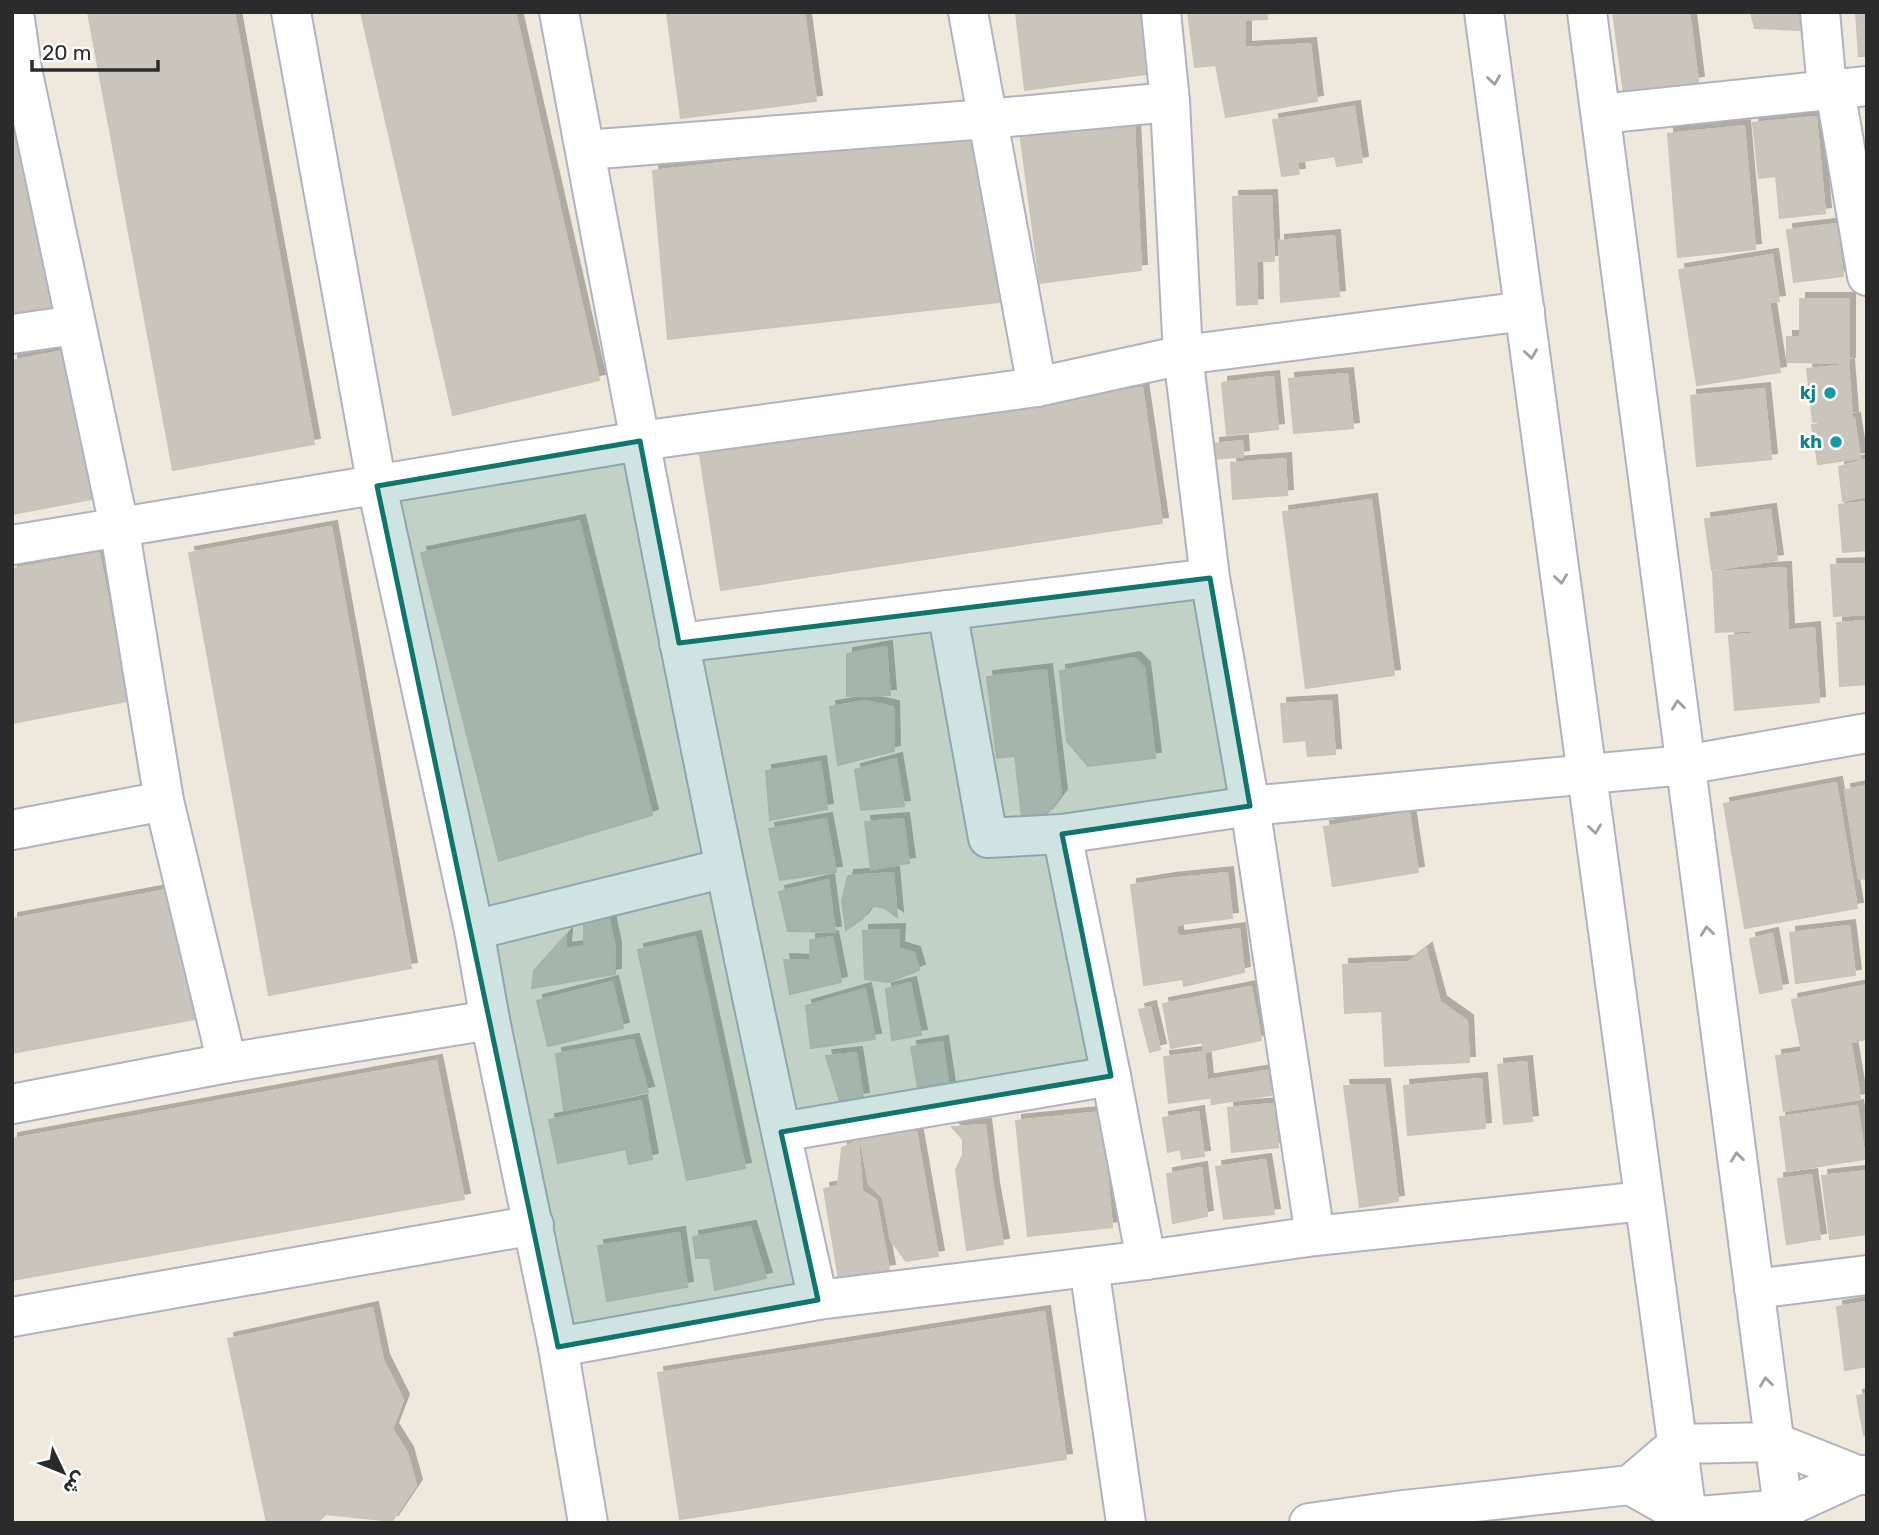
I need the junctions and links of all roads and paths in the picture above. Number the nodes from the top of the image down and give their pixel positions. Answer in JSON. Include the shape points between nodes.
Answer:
{"nodes":[{"id":1,"x":14,"y":12,"type":"edge"},
{"id":2,"x":291,"y":12,"type":"edge"},
{"id":3,"x":559,"y":12,"type":"edge"},
{"id":4,"x":968,"y":12,"type":"edge"},
{"id":5,"x":1161,"y":12,"type":"edge"},
{"id":6,"x":1484,"y":12,"type":"edge"},
{"id":7,"x":1587,"y":12,"type":"edge"},
{"id":8,"x":1820,"y":12,"type":"edge"},
{"id":9,"x":17,"y":70,"type":"edge"},
{"id":10,"x":1843,"y":88,"type":"edge"},
{"id":11,"x":1170,"y":102,"type":"junction"},
{"id":12,"x":1601,"y":114,"type":"junction"},
{"id":13,"x":987,"y":119,"type":"junction"},
{"id":14,"x":585,"y":150,"type":"junction"},
{"id":15,"x":1867,"y":276,"type":"edge"},
{"id":16,"x":1525,"y":311,"type":"junction"},
{"id":17,"x":76,"y":325,"type":"junction"},
{"id":18,"x":12,"y":334,"type":"edge"},
{"id":19,"x":1183,"y":355,"type":"junction"},
{"id":20,"x":1037,"y":387,"type":"junction"},
{"id":21,"x":640,"y":442,"type":"junction"},
{"id":22,"x":377,"y":486,"type":"junction"},
{"id":23,"x":119,"y":526,"type":"junction"},
{"id":24,"x":12,"y":545,"type":"edge"},
{"id":25,"x":1210,"y":578,"type":"junction"},
{"id":26,"x":947,"y":610,"type":"junction"},
{"id":27,"x":680,"y":643,"type":"junction"},
{"id":28,"x":1867,"y":733,"type":"edge"},
{"id":29,"x":1685,"y":765,"type":"junction"},
{"id":30,"x":1587,"y":774,"type":"junction"},
{"id":31,"x":164,"y":801,"type":"junction"},
{"id":32,"x":1250,"y":806,"type":"junction"},
{"id":33,"x":12,"y":830,"type":"edge"},
{"id":34,"x":1062,"y":834,"type":"junction"},
{"id":35,"x":725,"y":867,"type":"junction"},
{"id":36,"x":474,"y":930,"type":"junction"},
{"id":37,"x":490,"y":1020,"type":"junction"},
{"id":38,"x":227,"y":1063,"type":"junction"},
{"id":39,"x":1111,"y":1076,"type":"junction"},
{"id":40,"x":12,"y":1104,"type":"edge"},
{"id":41,"x":780,"y":1132,"type":"junction"},
{"id":42,"x":1644,"y":1201,"type":"junction"},
{"id":43,"x":534,"y":1225,"type":"junction"},
{"id":44,"x":1315,"y":1236,"type":"junction"},
{"id":45,"x":1146,"y":1260,"type":"junction"},
{"id":46,"x":1089,"y":1267,"type":"junction"},
{"id":47,"x":1867,"y":1275,"type":"edge"},
{"id":48,"x":1754,"y":1289,"type":"junction"},
{"id":49,"x":818,"y":1300,"type":"junction"},
{"id":50,"x":12,"y":1317,"type":"edge"},
{"id":51,"x":558,"y":1347,"type":"junction"},
{"id":52,"x":1774,"y":1442,"type":"junction"},
{"id":53,"x":1678,"y":1444,"type":"junction"},
{"id":54,"x":1862,"y":1475,"type":"edge"},
{"id":55,"x":1630,"y":1485,"type":"junction"},
{"id":56,"x":1784,"y":1516,"type":"edge"},
{"id":57,"x":1396,"y":1517,"type":"edge"},
{"id":58,"x":1687,"y":1520,"type":"edge"},
{"id":59,"x":588,"y":1523,"type":"edge"},
{"id":60,"x":1126,"y":1523,"type":"edge"},
{"id":61,"x":1309,"y":1523,"type":"edge"}],
"edges":[{"from":1,"to":9,"type":"street"},
{"from":2,"to":22,"type":"street"},
{"from":3,"to":14,"type":"street"},
{"from":4,"to":13,"type":"street"},
{"from":5,"to":11,"type":"street"},
{"from":6,"to":16,"type":"street","one_way":true},
{"from":7,"to":12,"type":"street"},
{"from":8,"to":10,"type":"street"},
{"from":9,"to":17,"type":"street"},
{"from":10,"to":12,"type":"street"},
{"from":10,"to":15,"type":"street"},
{"from":11,"to":13,"type":"street"},
{"from":11,"to":19,"type":"street"},
{"from":29,"to":12,"type":"street","one_way":true},
{"from":13,"to":14,"type":"street"},
{"from":13,"to":20,"type":"street"},
{"from":14,"to":21,"type":"street"},
{"from":16,"to":19,"type":"street"},
{"from":16,"to":30,"type":"street","one_way":true},
{"from":17,"to":18,"type":"street"},
{"from":17,"to":23,"type":"street"},
{"from":19,"to":20,"type":"street"},
{"from":19,"to":25,"type":"street"},
{"from":20,"to":21,"type":"street"},
{"from":21,"to":22,"type":"street"},
{"from":21,"to":27,"type":"street"},
{"from":22,"to":23,"type":"street"},
{"from":22,"to":36,"type":"street"},
{"from":23,"to":24,"type":"street"},
{"from":23,"to":31,"type":"street"},
{"from":25,"to":26,"type":"street"},
{"from":25,"to":32,"type":"street"},
{"from":26,"to":27,"type":"street"},
{"from":26,"to":34,"type":"street","via":[[988,838]]},
{"from":27,"to":35,"type":"street"},
{"from":28,"to":29,"type":"street"},
{"from":29,"to":30,"type":"street"},
{"from":48,"to":29,"type":"street","one_way":true},
{"from":30,"to":32,"type":"street"},
{"from":30,"to":42,"type":"street","one_way":true},
{"from":31,"to":33,"type":"street"},
{"from":31,"to":38,"type":"street"},
{"from":32,"to":34,"type":"street"},
{"from":32,"to":44,"type":"street"},
{"from":34,"to":39,"type":"street"},
{"from":35,"to":36,"type":"street"},
{"from":35,"to":41,"type":"street"},
{"from":36,"to":37,"type":"street"},
{"from":37,"to":38,"type":"street"},
{"from":37,"to":43,"type":"street"},
{"from":38,"to":40,"type":"street"},
{"from":39,"to":41,"type":"street"},
{"from":39,"to":45,"type":"street"},
{"from":41,"to":49,"type":"street"},
{"from":42,"to":44,"type":"street"},
{"from":42,"to":53,"type":"street"},
{"from":43,"to":50,"type":"street"},
{"from":43,"to":51,"type":"street"},
{"from":44,"to":45,"type":"street"},
{"from":45,"to":46,"type":"street"},
{"from":46,"to":49,"type":"street"},
{"from":46,"to":60,"type":"street"},
{"from":47,"to":48,"type":"street"},
{"from":52,"to":48,"type":"street","one_way":true},
{"from":49,"to":51,"type":"street"},
{"from":51,"to":59,"type":"street"},
{"from":52,"to":53,"type":"street"},
{"from":52,"to":54,"type":"street"},
{"from":52,"to":56,"type":"street"},
{"from":53,"to":55,"type":"street"},
{"from":53,"to":58,"type":"street"},
{"from":54,"to":56,"type":"street"},
{"from":55,"to":57,"type":"street"},
{"from":55,"to":58,"type":"street"},
{"from":56,"to":58,"type":"street"},
{"from":57,"to":61,"type":"street"}]}
